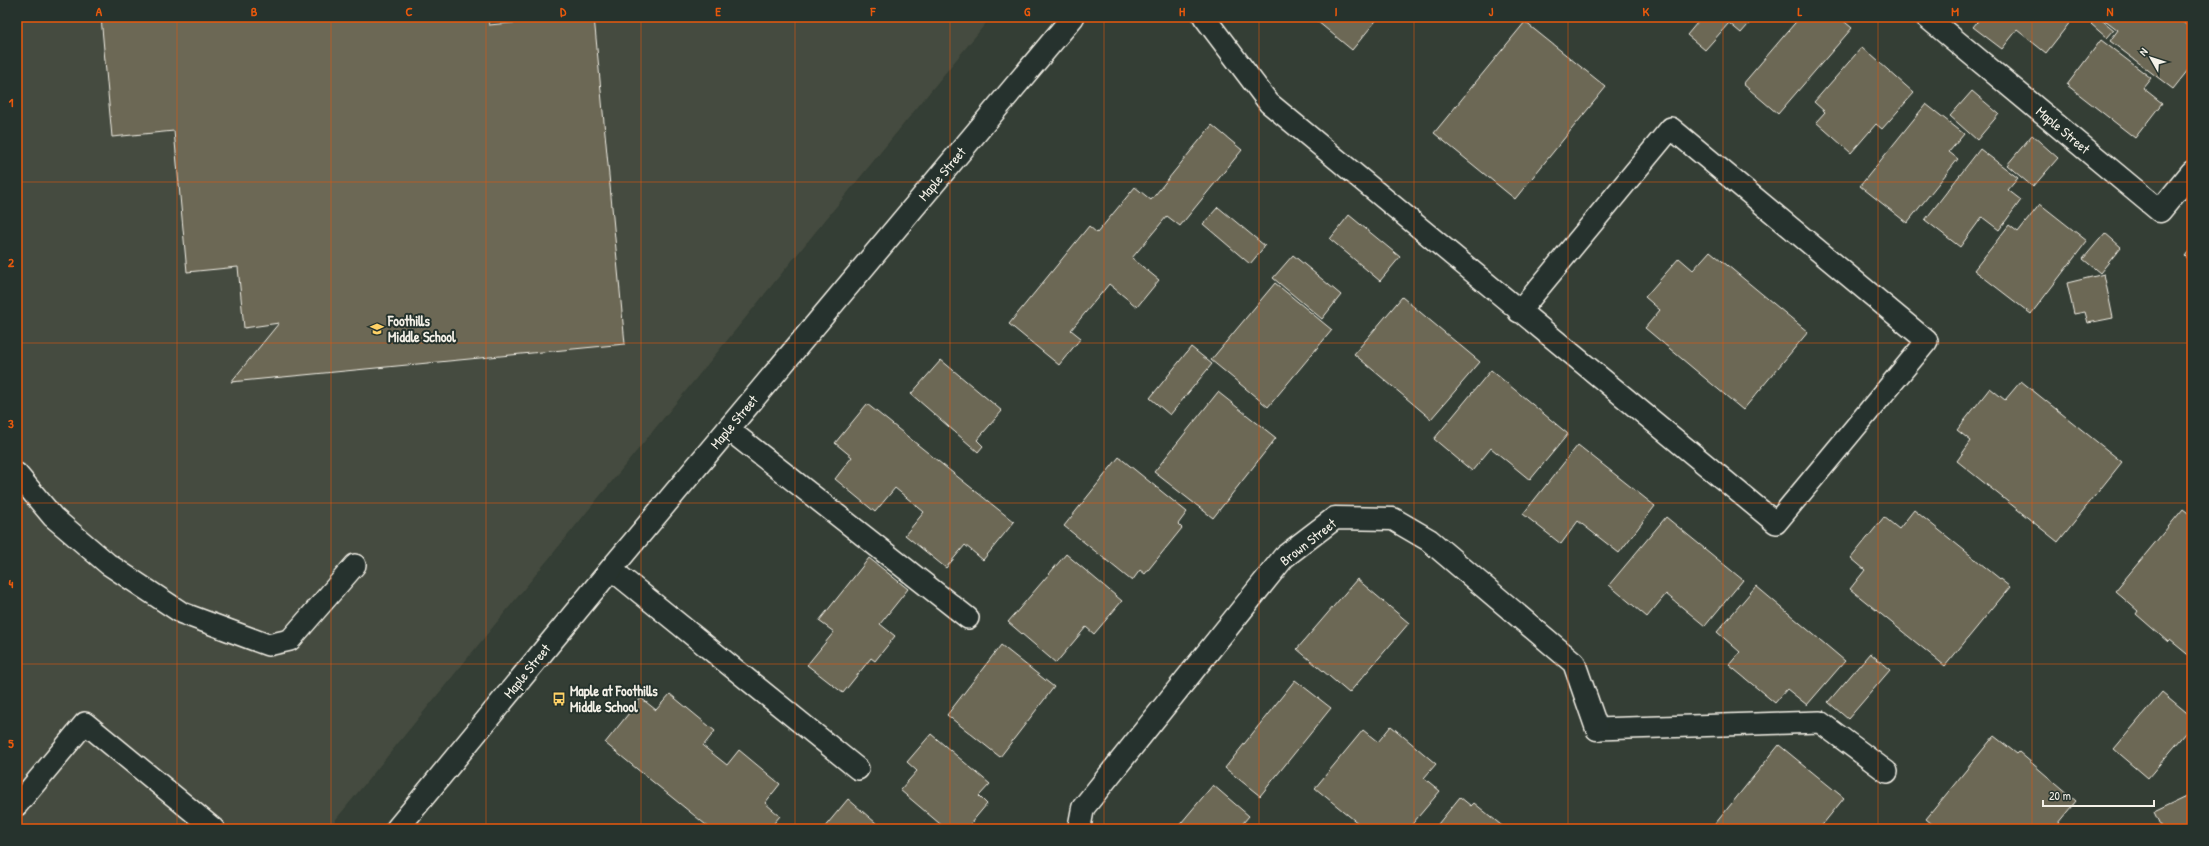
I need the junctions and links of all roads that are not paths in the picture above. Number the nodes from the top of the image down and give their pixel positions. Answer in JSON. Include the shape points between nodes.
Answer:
{"nodes":[{"id":1,"x":1073,"y":17,"type":"edge"},
{"id":2,"x":1204,"y":17,"type":"edge"},
{"id":3,"x":1927,"y":17,"type":"edge"},
{"id":4,"x":2192,"y":172,"type":"edge"},
{"id":5,"x":1519,"y":312,"type":"junction"},
{"id":6,"x":728,"y":430,"type":"junction"},
{"id":7,"x":17,"y":474,"type":"edge"},
{"id":8,"x":355,"y":565,"type":"dead end"},
{"id":9,"x":611,"y":569,"type":"junction"},
{"id":10,"x":968,"y":618,"type":"dead end"},
{"id":11,"x":1597,"y":729,"type":"joint"},
{"id":12,"x":858,"y":769,"type":"dead end"},
{"id":13,"x":1887,"y":772,"type":"dead end"},
{"id":14,"x":17,"y":805,"type":"edge"},
{"id":15,"x":214,"y":829,"type":"edge"},
{"id":16,"x":397,"y":829,"type":"edge"},
{"id":17,"x":1079,"y":829,"type":"edge"}],
"edges":[{"from":1,"to":6,"type":"street","name":"Maple Street"},
{"from":2,"to":5,"type":"lane","via":[[1270,103]]},
{"from":3,"to":4,"type":"street","name":"Maple Street","via":[[2160,211]]},
{"from":5,"to":5,"type":"lane","via":[[1776,523],[1927,341],[1671,128]]},
{"from":6,"to":9,"type":"street","name":"Maple Street"},
{"from":6,"to":10,"type":"lane"},
{"from":7,"to":8,"type":"lane","via":[[53,517],[108,564],[182,612],[268,645],[290,640]]},
{"from":9,"to":12,"type":"lane"},
{"from":9,"to":16,"type":"street","name":"Maple Street"},
{"from":11,"to":13,"type":"lane","via":[[1820,722]]},
{"from":11,"to":17,"type":"street","name":"Brown Street","via":[[1574,663],[1429,540],[1393,519],[1335,518],[1284,557],[1083,808]]},
{"from":14,"to":15,"type":"lane","via":[[85,723]]}]}
